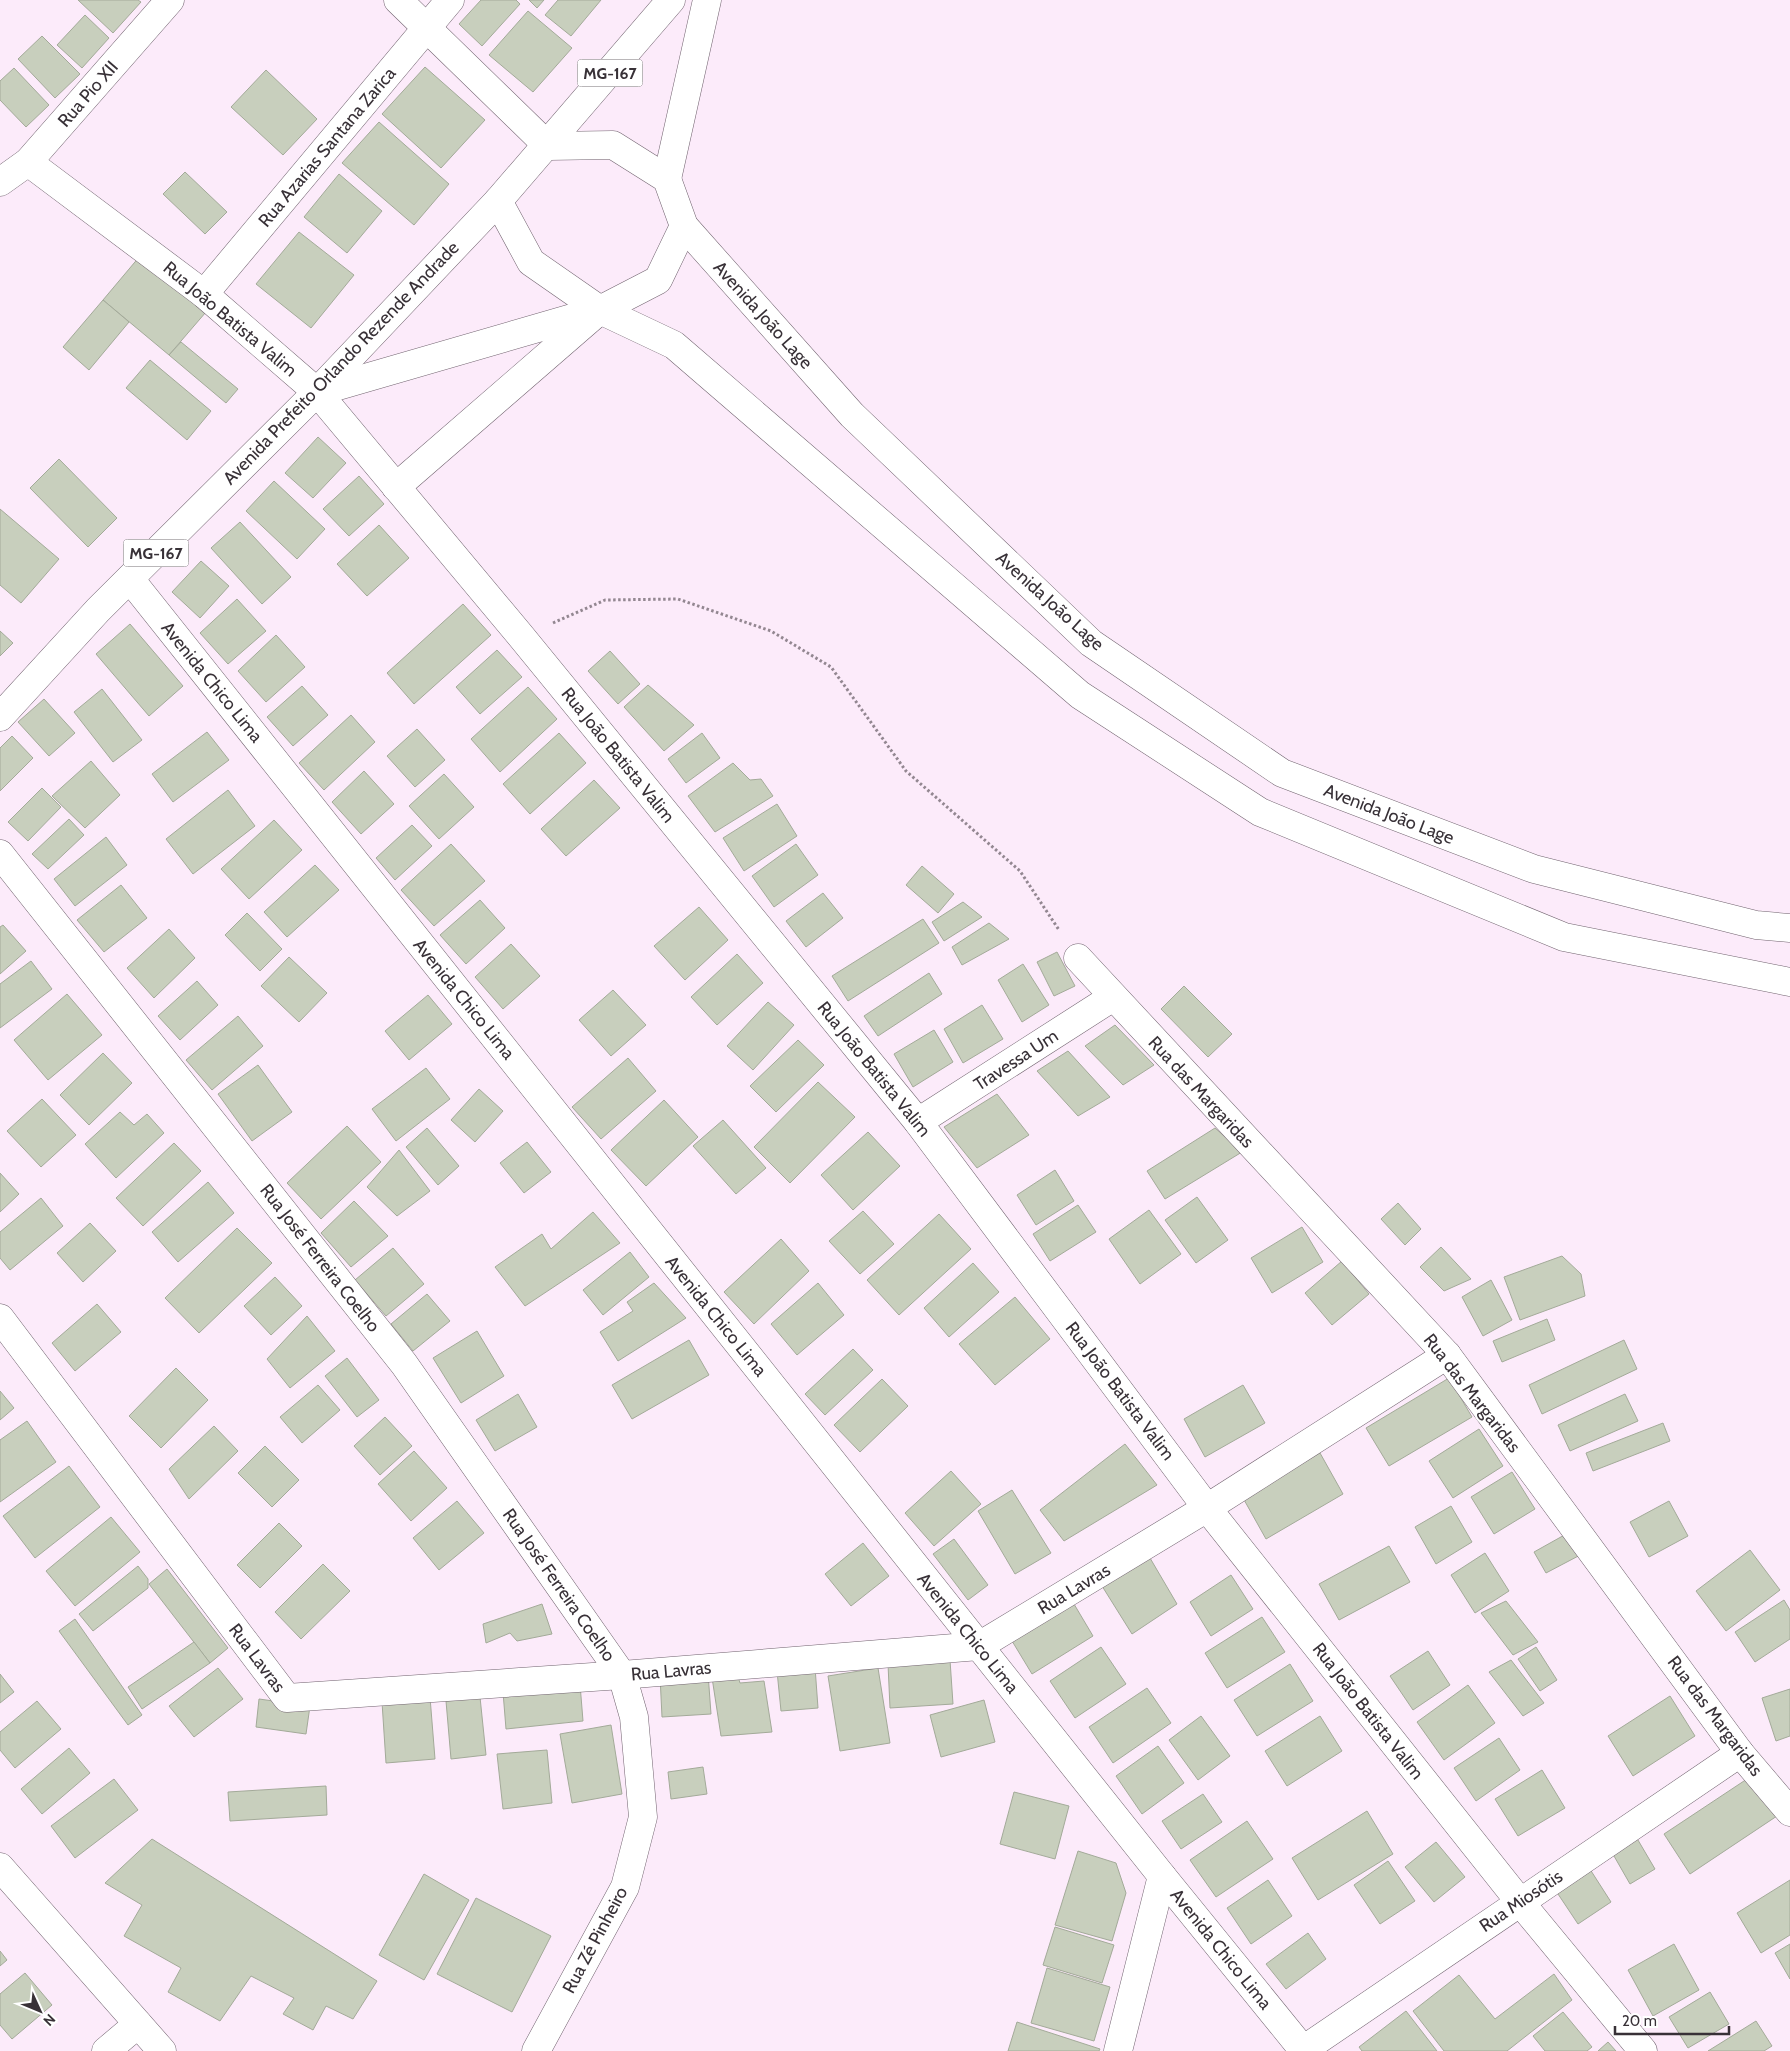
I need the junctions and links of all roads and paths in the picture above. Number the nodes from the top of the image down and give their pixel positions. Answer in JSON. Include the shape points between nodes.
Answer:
{"nodes":[{"id":1,"x":170,"y":0,"type":"edge"},
{"id":2,"x":398,"y":0,"type":"edge"},
{"id":3,"x":450,"y":0,"type":"edge"},
{"id":4,"x":671,"y":0,"type":"edge"},
{"id":5,"x":707,"y":0,"type":"edge"},
{"id":6,"x":427,"y":27,"type":"junction"},
{"id":7,"x":548,"y":146,"type":"junction"},
{"id":8,"x":28,"y":162,"type":"junction"},
{"id":9,"x":667,"y":179,"type":"junction"},
{"id":10,"x":0,"y":182,"type":"edge"},
{"id":11,"x":498,"y":201,"type":"junction"},
{"id":12,"x":684,"y":226,"type":"junction"},
{"id":13,"x":204,"y":294,"type":"junction"},
{"id":14,"x":600,"y":310,"type":"junction"},
{"id":15,"x":317,"y":392,"type":"junction"},
{"id":16,"x":396,"y":487,"type":"junction"},
{"id":17,"x":130,"y":579,"type":"junction"},
{"id":18,"x":520,"y":635,"type":"junction"},
{"id":19,"x":0,"y":717,"type":"edge"},
{"id":20,"x":0,"y":854,"type":"edge"},
{"id":21,"x":1790,"y":928,"type":"edge"},
{"id":22,"x":1078,"y":958,"type":"joint"},
{"id":23,"x":1790,"y":982,"type":"edge"},
{"id":24,"x":1113,"y":997,"type":"junction"},
{"id":25,"x":918,"y":1122,"type":"junction"},
{"id":26,"x":0,"y":1318,"type":"edge"},
{"id":27,"x":1447,"y":1355,"type":"junction"},
{"id":28,"x":1207,"y":1508,"type":"junction"},
{"id":29,"x":979,"y":1646,"type":"junction"},
{"id":30,"x":622,"y":1676,"type":"junction"},
{"id":31,"x":1740,"y":1753,"type":"junction"},
{"id":32,"x":1790,"y":1812,"type":"edge"},
{"id":33,"x":0,"y":1867,"type":"edge"},
{"id":34,"x":1162,"y":1876,"type":"junction"},
{"id":35,"x":1520,"y":1902,"type":"junction"},
{"id":36,"x":138,"y":2024,"type":"junction"},
{"id":37,"x":106,"y":2051,"type":"edge"},
{"id":38,"x":162,"y":2051,"type":"edge"},
{"id":39,"x":536,"y":2051,"type":"edge"},
{"id":40,"x":1118,"y":2051,"type":"edge"},
{"id":41,"x":1304,"y":2051,"type":"edge"},
{"id":42,"x":1643,"y":2051,"type":"edge"}],
"edges":[{"from":1,"to":8,"type":"street","name":"Rua Pio XII"},
{"from":2,"to":6,"type":"street"},
{"from":3,"to":6,"type":"street","name":"Rua Azarias Santana Zarica"},
{"from":4,"to":7,"type":"street","name":"Avenida Prefeito Orlando Rezende Andrade","number":"MG-167"},
{"from":5,"to":9,"type":"street"},
{"from":6,"to":7,"type":"street"},
{"from":6,"to":13,"type":"street","name":"Rua Azarias Santana Zarica"},
{"from":7,"to":9,"type":"street","via":[[613,145]]},
{"from":7,"to":11,"type":"street","name":"Avenida Prefeito Orlando Rezende Andrade","number":"MG-167"},
{"from":8,"to":10,"type":"street","name":"Rua Pio XII"},
{"from":8,"to":13,"type":"street","name":"Rua João Batista Valim"},
{"from":9,"to":12,"type":"street","name":"Avenida João Lage"},
{"from":11,"to":14,"type":"street","via":[[531,262]]},
{"from":11,"to":15,"type":"street","name":"Avenida Prefeito Orlando Rezende Andrade","number":"MG-167"},
{"from":12,"to":14,"type":"street","via":[[658,280]]},
{"from":12,"to":21,"type":"street","name":"Avenida João Lage","via":[[852,415],[1091,643],[1282,773],[1534,869],[1756,925]]},
{"from":13,"to":15,"type":"street","name":"Rua João Batista Valim"},
{"from":14,"to":15,"type":"street"},
{"from":14,"to":16,"type":"street"},
{"from":14,"to":23,"type":"street","via":[[674,345],[1080,694],[1260,812],[1564,937]]},
{"from":15,"to":16,"type":"street","name":"Rua João Batista Valim"},
{"from":15,"to":17,"type":"street","name":"Avenida Prefeito Orlando Rezende Andrade","number":"MG-167"},
{"from":16,"to":18,"type":"street","name":"Rua João Batista Valim"},
{"from":17,"to":19,"type":"street","name":"Avenida Prefeito Orlando Rezende Andrade","number":"MG-167"},
{"from":17,"to":29,"type":"street","name":"Avenida Chico Lima"},
{"from":18,"to":22,"type":"path","via":[[605,600],[678,599],[771,631],[831,667],[906,771],[1020,871]]},
{"from":18,"to":25,"type":"street","name":"Rua João Batista Valim"},
{"from":20,"to":30,"type":"street","name":"Rua José Ferreira Coelho","via":[[404,1364]]},
{"from":22,"to":24,"type":"street","name":"Rua das Margaridas"},
{"from":24,"to":25,"type":"street","name":"Travessa Um"},
{"from":24,"to":27,"type":"street","name":"Rua das Margaridas"},
{"from":25,"to":28,"type":"street","name":"Rua João Batista Valim"},
{"from":26,"to":30,"type":"street","name":"Rua Lavras","via":[[287,1698]]},
{"from":27,"to":28,"type":"street","name":"Rua Lavras"},
{"from":27,"to":31,"type":"street","name":"Rua das Margaridas"},
{"from":28,"to":29,"type":"street","name":"Rua Lavras"},
{"from":28,"to":35,"type":"street","name":"Rua João Batista Valim"},
{"from":29,"to":30,"type":"street","name":"Rua Lavras"},
{"from":29,"to":34,"type":"street","name":"Avenida Chico Lima"},
{"from":30,"to":39,"type":"street","name":"Rua Zé Pinheiro","via":[[634,1717],[644,1817],[625,1887]]},
{"from":31,"to":32,"type":"street","name":"Rua das Margaridas"},
{"from":31,"to":35,"type":"street","name":"Rua Miosótis"},
{"from":33,"to":36,"type":"street"},
{"from":34,"to":40,"type":"street"},
{"from":34,"to":41,"type":"street","name":"Avenida Chico Lima"},
{"from":35,"to":41,"type":"street","name":"Rua Miosótis"},
{"from":35,"to":42,"type":"street","name":"Rua João Batista Valim"},
{"from":36,"to":37,"type":"street"},
{"from":36,"to":38,"type":"street"}]}
